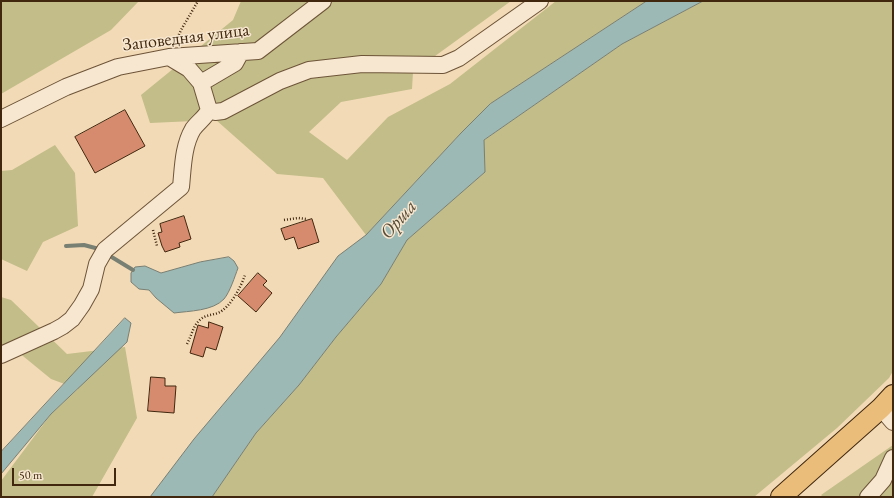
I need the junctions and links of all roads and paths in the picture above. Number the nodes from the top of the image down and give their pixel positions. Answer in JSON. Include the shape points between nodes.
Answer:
{"nodes":[{"id":1,"x":198,"y":1,"type":"edge"},
{"id":2,"x":324,"y":1,"type":"edge"},
{"id":3,"x":540,"y":1,"type":"edge"},
{"id":4,"x":241,"y":52,"type":"junction"},
{"id":5,"x":170,"y":57,"type":"junction"},
{"id":6,"x":201,"y":84,"type":"junction"},
{"id":7,"x":209,"y":110,"type":"junction"},
{"id":8,"x":1,"y":119,"type":"edge"},
{"id":9,"x":306,"y":219,"type":"dead end"},
{"id":10,"x":284,"y":220,"type":"dead end"},
{"id":11,"x":245,"y":275,"type":"dead end"},
{"id":12,"x":187,"y":344,"type":"dead end"},
{"id":13,"x":1,"y":355,"type":"edge"},
{"id":14,"x":890,"y":410,"type":"edge"},
{"id":15,"x":893,"y":458,"type":"edge"},
{"id":16,"x":788,"y":495,"type":"edge"},
{"id":17,"x":868,"y":497,"type":"edge"}],
"edges":[{"from":1,"to":5,"type":"path","via":[[181,30]]},
{"from":2,"to":4,"type":"street","name":"Заповедная улица","via":[[258,51]]},
{"from":3,"to":7,"type":"street","via":[[459,58],[443,65],[362,64],[309,70],[280,81],[223,111]]},
{"from":4,"to":5,"type":"street","name":"Заповедная улица"},
{"from":4,"to":6,"type":"street","via":[[234,63]]},
{"from":5,"to":6,"type":"street","via":[[189,69]]},
{"from":5,"to":8,"type":"street","name":"Заповедная улица","via":[[118,67],[66,87]]},
{"from":6,"to":7,"type":"street"},
{"from":7,"to":13,"type":"street","via":[[185,146],[181,187],[105,250],[97,264],[91,289],[72,319],[54,331]]},
{"from":9,"to":10,"type":"path"},
{"from":11,"to":12,"type":"path","via":[[239,289],[220,312],[206,316],[196,323]]},
{"from":14,"to":16,"type":"main road"},
{"from":15,"to":17,"type":"street","via":[[883,480]]}]}
